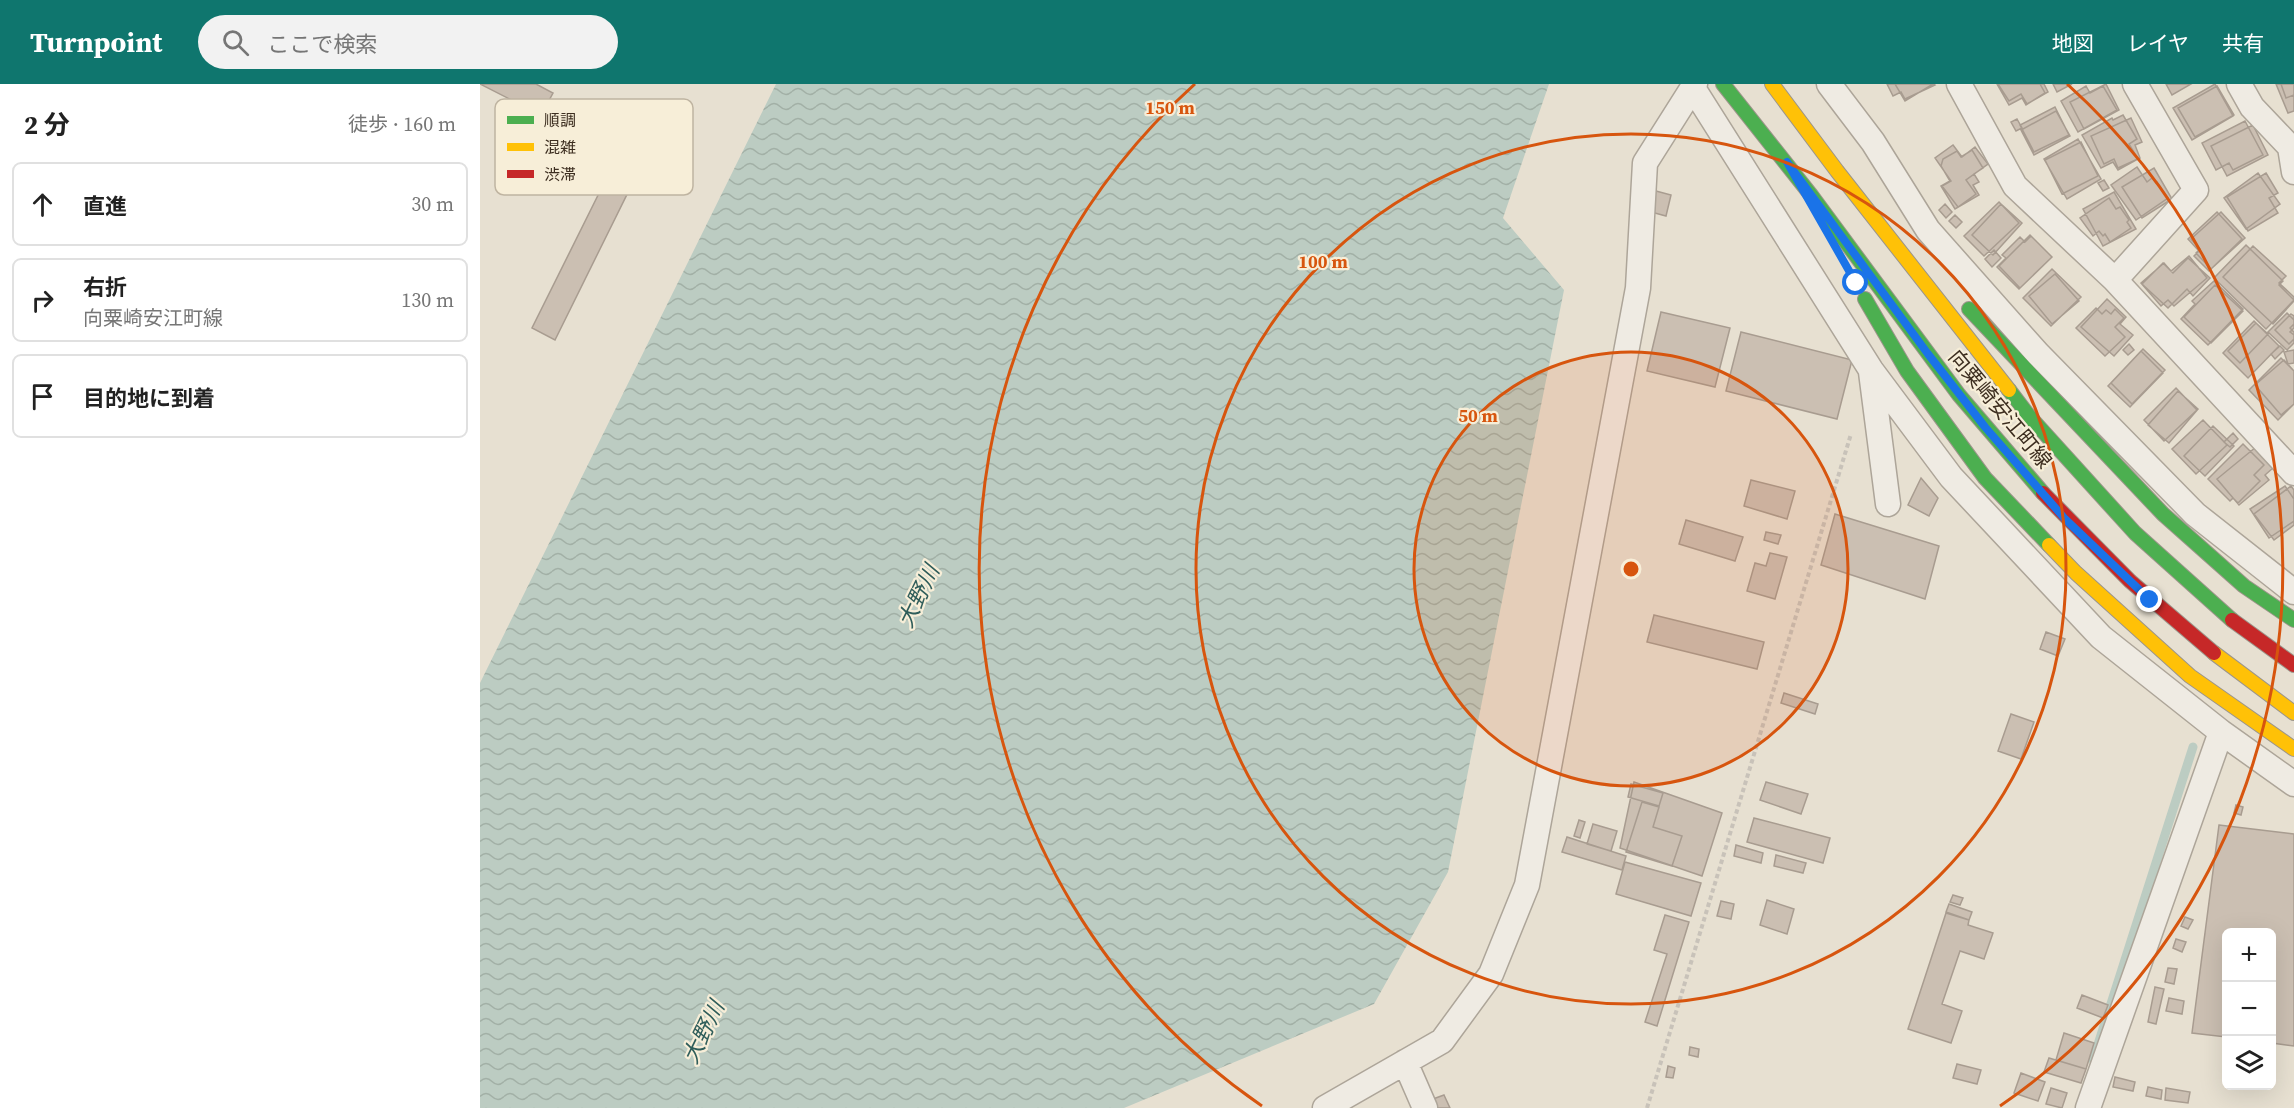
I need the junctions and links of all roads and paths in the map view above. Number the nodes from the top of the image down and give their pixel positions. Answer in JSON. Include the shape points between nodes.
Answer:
{"nodes":[{"id":1,"x":1723,"y":84,"type":"edge"},
{"id":2,"x":1772,"y":84,"type":"edge"},
{"id":3,"x":1829,"y":84,"type":"edge"},
{"id":4,"x":1959,"y":84,"type":"edge"},
{"id":5,"x":2135,"y":84,"type":"edge"},
{"id":6,"x":2239,"y":84,"type":"edge"},
{"id":7,"x":1694,"y":86,"type":"edge"},
{"id":8,"x":2292,"y":146,"type":"edge"},
{"id":9,"x":1787,"y":162,"type":"junction"},
{"id":10,"x":1837,"y":171,"type":"junction"},
{"id":11,"x":2294,"y":172,"type":"edge"},
{"id":12,"x":1844,"y":263,"type":"dead end"},
{"id":13,"x":1936,"y":274,"type":"dead end"},
{"id":14,"x":2115,"y":280,"type":"junction"},
{"id":15,"x":1856,"y":283,"type":"dead end"},
{"id":16,"x":1960,"y":300,"type":"dead end"},
{"id":17,"x":1871,"y":370,"type":"junction"},
{"id":18,"x":1854,"y":427,"type":"dead end"},
{"id":19,"x":2294,"y":473,"type":"edge"},
{"id":20,"x":1888,"y":504,"type":"dead end"},
{"id":21,"x":2294,"y":592,"type":"edge"},
{"id":22,"x":2294,"y":620,"type":"edge"},
{"id":23,"x":2294,"y":665,"type":"edge"},
{"id":24,"x":2294,"y":713,"type":"edge"},
{"id":25,"x":2221,"y":732,"type":"junction"},
{"id":26,"x":2294,"y":749,"type":"edge"},
{"id":27,"x":2294,"y":784,"type":"edge"},
{"id":28,"x":1405,"y":1062,"type":"junction"},
{"id":29,"x":1324,"y":1108,"type":"edge"},
{"id":30,"x":1425,"y":1108,"type":"edge"},
{"id":31,"x":1647,"y":1108,"type":"edge"},
{"id":32,"x":2088,"y":1108,"type":"edge"}],
"edges":[{"from":1,"to":9,"type":"main road","name":"向粟崎安江町線"},
{"from":2,"to":10,"type":"main road","name":"向粟崎安江町線"},
{"from":3,"to":21,"type":"street","via":[[1873,142],[1928,230],[2038,354],[2195,514]]},
{"from":4,"to":14,"type":"street","via":[[2015,186]]},
{"from":5,"to":14,"type":"street","via":[[2196,190]]},
{"from":6,"to":8,"type":"street","via":[[2252,107]]},
{"from":7,"to":17,"type":"street"},
{"from":7,"to":28,"type":"street","via":[[1645,163],[1638,288],[1527,885],[1491,974],[1442,1041]]},
{"from":8,"to":11,"type":"street"},
{"from":9,"to":12,"type":"main road"},
{"from":9,"to":24,"type":"main road","name":"向粟崎安江町線","via":[[1985,427],[2065,519],[2150,600]]},
{"from":10,"to":13,"type":"main road"},
{"from":10,"to":23,"type":"main road","name":"向粟崎安江町線","via":[[2029,416],[2127,524],[2227,616]]},
{"from":14,"to":19,"type":"street"},
{"from":15,"to":26,"type":"main road","via":[[1907,371],[1985,478],[2076,573],[2190,676]]},
{"from":16,"to":22,"type":"main road","via":[[2163,514],[2244,586]]},
{"from":17,"to":20,"type":"street"},
{"from":17,"to":25,"type":"street","via":[[1951,477],[2101,637]]},
{"from":18,"to":31,"type":"path"},
{"from":25,"to":27,"type":"street"},
{"from":25,"to":32,"type":"street"},
{"from":28,"to":29,"type":"street"},
{"from":28,"to":30,"type":"street"}]}
